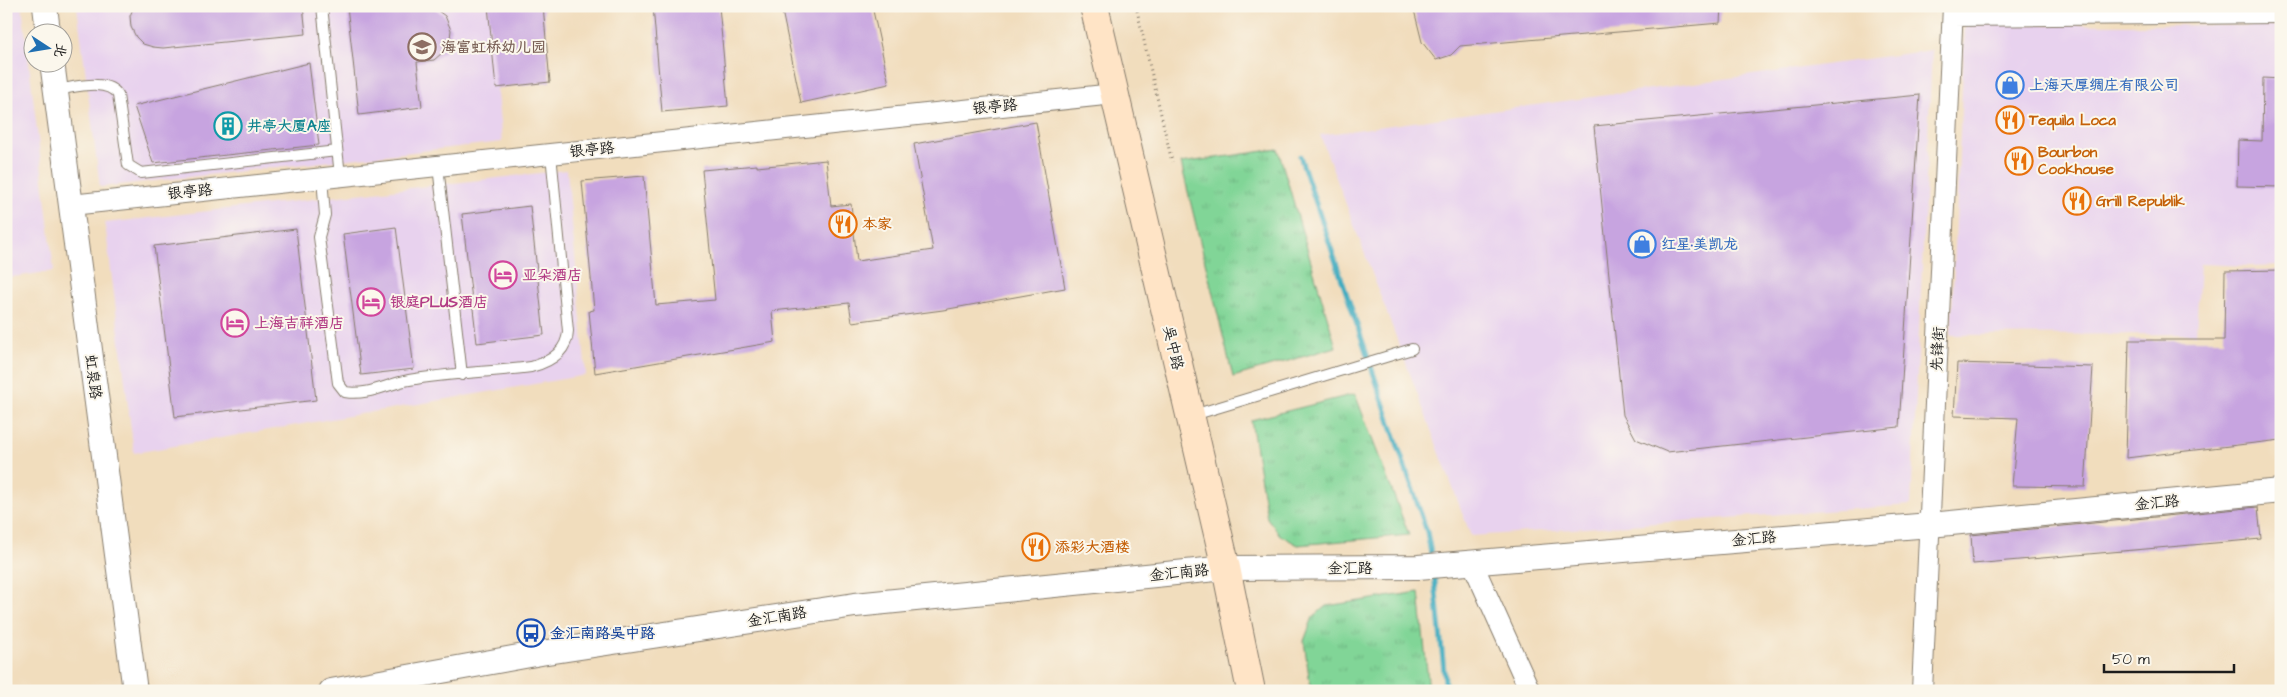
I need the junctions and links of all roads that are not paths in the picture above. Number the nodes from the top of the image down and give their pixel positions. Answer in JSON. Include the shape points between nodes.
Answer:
{"nodes":[{"id":1,"x":44,"y":6,"type":"edge"},
{"id":2,"x":322,"y":6,"type":"edge"},
{"id":3,"x":1094,"y":6,"type":"edge"},
{"id":4,"x":1953,"y":11,"type":"edge"},
{"id":5,"x":2281,"y":13,"type":"edge"},
{"id":6,"x":46,"y":22,"type":"edge"},
{"id":7,"x":53,"y":72,"type":"edge"},
{"id":8,"x":55,"y":90,"type":"junction"},
{"id":9,"x":1114,"y":94,"type":"junction"},
{"id":10,"x":337,"y":151,"type":"junction"},
{"id":11,"x":551,"y":154,"type":"junction"},
{"id":12,"x":438,"y":166,"type":"junction"},
{"id":13,"x":331,"y":177,"type":"junction"},
{"id":14,"x":71,"y":205,"type":"junction"},
{"id":15,"x":1412,"y":349,"type":"dead end"},
{"id":16,"x":462,"y":374,"type":"junction"},
{"id":17,"x":1189,"y":416,"type":"junction"},
{"id":18,"x":2281,"y":491,"type":"edge"},
{"id":19,"x":1930,"y":525,"type":"junction"},
{"id":20,"x":1464,"y":563,"type":"junction"},
{"id":21,"x":1226,"y":568,"type":"junction"},
{"id":22,"x":135,"y":691,"type":"edge"},
{"id":23,"x":331,"y":691,"type":"edge"},
{"id":24,"x":1251,"y":691,"type":"edge"},
{"id":25,"x":1530,"y":691,"type":"edge"},
{"id":26,"x":1922,"y":691,"type":"edge"}],
"edges":[{"from":1,"to":6,"type":"street"},
{"from":2,"to":10,"type":"lane"},
{"from":3,"to":9,"type":"main road","name":"吴中路"},
{"from":4,"to":5,"type":"street"},
{"from":4,"to":19,"type":"street","name":"先锋街"},
{"from":7,"to":8,"type":"street","name":"虹泉路"},
{"from":8,"to":10,"type":"lane","via":[[103,85],[115,90],[128,165],[141,173]]},
{"from":8,"to":14,"type":"street","name":"虹泉路"},
{"from":9,"to":11,"type":"street","name":"银亭路"},
{"from":9,"to":17,"type":"main road","name":"吴中路"},
{"from":10,"to":13,"type":"lane"},
{"from":11,"to":12,"type":"street","name":"银亭路"},
{"from":11,"to":16,"type":"lane","via":[[568,340],[562,350],[546,363]]},
{"from":12,"to":13,"type":"street","name":"银亭路"},
{"from":12,"to":16,"type":"lane"},
{"from":13,"to":14,"type":"street","name":"银亭路"},
{"from":13,"to":16,"type":"lane","via":[[319,237],[341,388],[352,394],[381,390],[407,380]]},
{"from":14,"to":22,"type":"street","name":"虹泉路"},
{"from":15,"to":17,"type":"lane"},
{"from":17,"to":21,"type":"main road","name":"吴中路"},
{"from":18,"to":19,"type":"street","name":"金汇路"},
{"from":19,"to":20,"type":"street","name":"金汇路"},
{"from":19,"to":26,"type":"street","name":"先锋街"},
{"from":20,"to":21,"type":"street","name":"金汇路","via":[[1418,568]]},
{"from":20,"to":25,"type":"street"},
{"from":21,"to":23,"type":"street","name":"金汇南路","via":[[855,604],[541,653]]},
{"from":21,"to":24,"type":"main road","name":"吴中路"}]}
